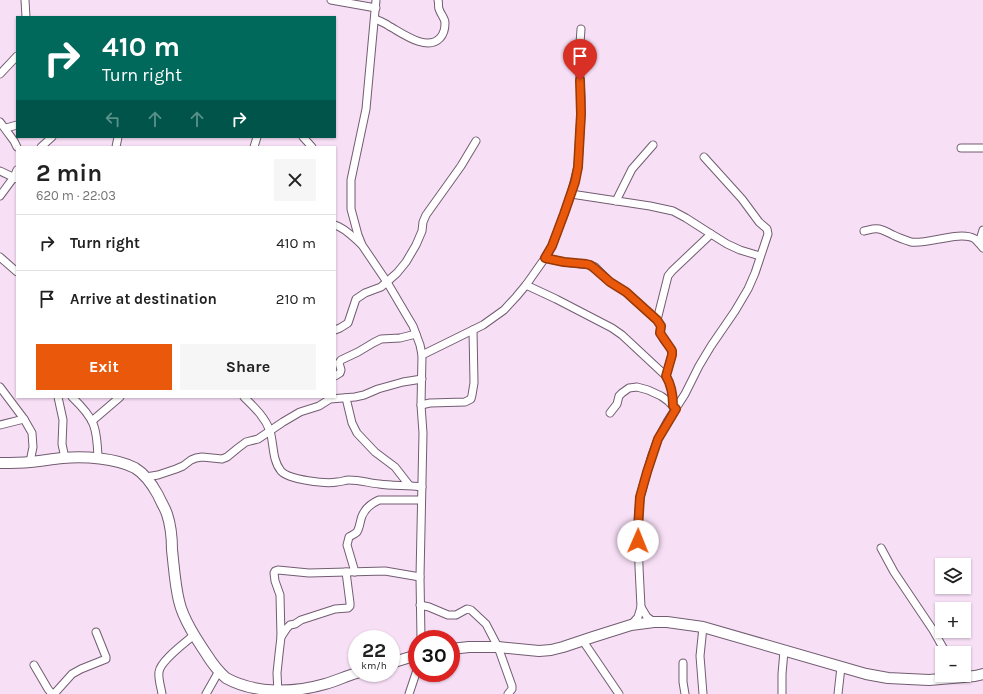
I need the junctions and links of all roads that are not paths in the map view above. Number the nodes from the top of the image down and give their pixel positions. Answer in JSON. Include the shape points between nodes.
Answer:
{"nodes":[{"id":1,"x":25,"y":0,"type":"edge"},
{"id":2,"x":331,"y":0,"type":"edge"},
{"id":3,"x":376,"y":0,"type":"edge"},
{"id":4,"x":438,"y":0,"type":"edge"},
{"id":5,"x":376,"y":8,"type":"junction"},
{"id":6,"x":26,"y":16,"type":"edge"},
{"id":7,"x":375,"y":19,"type":"junction"},
{"id":8,"x":581,"y":29,"type":"dead end"},
{"id":9,"x":16,"y":57,"type":"edge"},
{"id":10,"x":0,"y":74,"type":"edge"},
{"id":11,"x":0,"y":122,"type":"edge"},
{"id":12,"x":16,"y":125,"type":"edge"},
{"id":13,"x":6,"y":128,"type":"junction"},
{"id":14,"x":51,"y":138,"type":"edge"},
{"id":15,"x":304,"y":138,"type":"edge"},
{"id":16,"x":476,"y":141,"type":"dead end"},
{"id":17,"x":653,"y":144,"type":"dead end"},
{"id":18,"x":16,"y":146,"type":"edge"},
{"id":19,"x":42,"y":146,"type":"edge"},
{"id":20,"x":311,"y":146,"type":"edge"},
{"id":21,"x":961,"y":148,"type":"dead end"},
{"id":22,"x":983,"y":148,"type":"edge"},
{"id":23,"x":704,"y":157,"type":"dead end"},
{"id":24,"x":0,"y":171,"type":"edge"},
{"id":25,"x":16,"y":173,"type":"edge"},
{"id":26,"x":571,"y":194,"type":"junction"},
{"id":27,"x":0,"y":196,"type":"edge"},
{"id":28,"x":616,"y":201,"type":"junction"},
{"id":29,"x":336,"y":226,"type":"edge"},
{"id":30,"x":983,"y":230,"type":"edge"},
{"id":31,"x":864,"y":231,"type":"dead end"},
{"id":32,"x":711,"y":234,"type":"junction"},
{"id":33,"x":362,"y":245,"type":"junction"},
{"id":34,"x":981,"y":246,"type":"edge"},
{"id":35,"x":760,"y":256,"type":"junction"},
{"id":36,"x":0,"y":257,"type":"edge"},
{"id":37,"x":545,"y":258,"type":"junction"},
{"id":38,"x":16,"y":271,"type":"edge"},
{"id":39,"x":387,"y":282,"type":"junction"},
{"id":40,"x":526,"y":285,"type":"junction"},
{"id":41,"x":657,"y":320,"type":"junction"},
{"id":42,"x":336,"y":330,"type":"edge"},
{"id":43,"x":473,"y":330,"type":"junction"},
{"id":44,"x":416,"y":334,"type":"junction"},
{"id":45,"x":422,"y":355,"type":"junction"},
{"id":46,"x":336,"y":375,"type":"edge"},
{"id":47,"x":666,"y":376,"type":"junction"},
{"id":48,"x":422,"y":379,"type":"junction"},
{"id":49,"x":0,"y":387,"type":"edge"},
{"id":50,"x":336,"y":397,"type":"edge"},
{"id":51,"x":58,"y":398,"type":"edge"},
{"id":52,"x":73,"y":398,"type":"edge"},
{"id":53,"x":119,"y":398,"type":"edge"},
{"id":54,"x":245,"y":398,"type":"edge"},
{"id":55,"x":332,"y":398,"type":"edge"},
{"id":56,"x":346,"y":398,"type":"junction"},
{"id":57,"x":421,"y":405,"type":"junction"},
{"id":58,"x":674,"y":408,"type":"junction"},
{"id":59,"x":610,"y":413,"type":"dead end"},
{"id":60,"x":24,"y":419,"type":"junction"},
{"id":61,"x":92,"y":421,"type":"junction"},
{"id":62,"x":0,"y":425,"type":"edge"},
{"id":63,"x":270,"y":431,"type":"junction"},
{"id":64,"x":64,"y":458,"type":"junction"},
{"id":65,"x":98,"y":458,"type":"junction"},
{"id":66,"x":30,"y":462,"type":"junction"},
{"id":67,"x":0,"y":463,"type":"edge"},
{"id":68,"x":146,"y":477,"type":"junction"},
{"id":69,"x":409,"y":485,"type":"junction"},
{"id":70,"x":422,"y":487,"type":"junction"},
{"id":71,"x":422,"y":500,"type":"junction"},
{"id":72,"x":881,"y":548,"type":"dead end"},
{"id":73,"x":346,"y":572,"type":"junction"},
{"id":74,"x":355,"y":572,"type":"junction"},
{"id":75,"x":420,"y":577,"type":"junction"},
{"id":76,"x":420,"y":605,"type":"junction"},
{"id":77,"x":641,"y":607,"type":"junction"},
{"id":78,"x":654,"y":622,"type":"junction"},
{"id":79,"x":631,"y":626,"type":"junction"},
{"id":80,"x":703,"y":627,"type":"junction"},
{"id":81,"x":421,"y":630,"type":"edge"},
{"id":82,"x":96,"y":632,"type":"dead end"},
{"id":83,"x":194,"y":635,"type":"junction"},
{"id":84,"x":281,"y":637,"type":"junction"},
{"id":85,"x":583,"y":640,"type":"junction"},
{"id":86,"x":498,"y":646,"type":"junction"},
{"id":87,"x":942,"y":646,"type":"edge"},
{"id":88,"x":460,"y":648,"type":"edge"},
{"id":89,"x":784,"y":651,"type":"junction"},
{"id":90,"x":683,"y":664,"type":"dead end"},
{"id":91,"x":34,"y":665,"type":"dead end"},
{"id":92,"x":841,"y":666,"type":"junction"},
{"id":93,"x":219,"y":670,"type":"junction"},
{"id":94,"x":983,"y":674,"type":"edge"},
{"id":95,"x":348,"y":676,"type":"edge"},
{"id":96,"x":971,"y":676,"type":"edge"},
{"id":97,"x":935,"y":679,"type":"edge"},
{"id":98,"x":413,"y":682,"type":"edge"},
{"id":99,"x":278,"y":693,"type":"junction"},
{"id":100,"x":53,"y":694,"type":"edge"},
{"id":101,"x":162,"y":694,"type":"edge"},
{"id":102,"x":206,"y":694,"type":"edge"},
{"id":103,"x":409,"y":694,"type":"edge"},
{"id":104,"x":508,"y":694,"type":"edge"},
{"id":105,"x":619,"y":694,"type":"edge"},
{"id":106,"x":685,"y":694,"type":"edge"},
{"id":107,"x":703,"y":694,"type":"edge"},
{"id":108,"x":782,"y":694,"type":"edge"},
{"id":109,"x":838,"y":694,"type":"edge"}],
"edges":[{"from":1,"to":6,"type":"street"},
{"from":2,"to":5,"type":"street"},
{"from":3,"to":5,"type":"street"},
{"from":4,"to":7,"type":"street","via":[[446,22],[444,33],[432,43],[413,39]]},
{"from":5,"to":7,"type":"street"},
{"from":7,"to":33,"type":"street","via":[[366,109],[351,180],[351,209]]},
{"from":8,"to":26,"type":"street","via":[[578,167]]},
{"from":9,"to":10,"type":"street"},
{"from":11,"to":13,"type":"street"},
{"from":12,"to":13,"type":"street"},
{"from":13,"to":18,"type":"street"},
{"from":14,"to":19,"type":"street"},
{"from":15,"to":20,"type":"street"},
{"from":16,"to":39,"type":"street","via":[[426,215],[412,254]]},
{"from":17,"to":28,"type":"street","via":[[632,169]]},
{"from":21,"to":22,"type":"street"},
{"from":23,"to":35,"type":"street","via":[[768,231]]},
{"from":24,"to":25,"type":"street"},
{"from":25,"to":27,"type":"street"},
{"from":26,"to":28,"type":"street"},
{"from":26,"to":37,"type":"street"},
{"from":28,"to":32,"type":"street","via":[[673,211]]},
{"from":29,"to":33,"type":"street"},
{"from":30,"to":34,"type":"street"},
{"from":31,"to":34,"type":"street","via":[[878,229],[912,242],[965,236],[974,238]]},
{"from":32,"to":35,"type":"street","via":[[734,247]]},
{"from":32,"to":41,"type":"street","via":[[668,276]]},
{"from":33,"to":39,"type":"street"},
{"from":35,"to":58,"type":"street","via":[[745,295]]},
{"from":36,"to":38,"type":"street"},
{"from":37,"to":40,"type":"street"},
{"from":37,"to":41,"type":"street","via":[[590,265]]},
{"from":39,"to":42,"type":"street","via":[[356,299],[348,322]]},
{"from":39,"to":44,"type":"street"},
{"from":40,"to":43,"type":"street","via":[[504,310]]},
{"from":40,"to":47,"type":"street","via":[[612,328]]},
{"from":41,"to":47,"type":"street","via":[[661,326],[660,333],[672,351]]},
{"from":43,"to":45,"type":"street"},
{"from":43,"to":57,"type":"street","via":[[474,383],[471,399],[466,402]]},
{"from":44,"to":45,"type":"street"},
{"from":44,"to":46,"type":"street","via":[[373,343],[341,360],[341,370]]},
{"from":45,"to":48,"type":"street"},
{"from":47,"to":58,"type":"street","via":[[672,391]]},
{"from":48,"to":56,"type":"street"},
{"from":48,"to":57,"type":"street"},
{"from":49,"to":60,"type":"street"},
{"from":50,"to":56,"type":"street"},
{"from":51,"to":64,"type":"street","via":[[63,420]]},
{"from":52,"to":61,"type":"street"},
{"from":53,"to":61,"type":"street"},
{"from":54,"to":63,"type":"street","via":[[262,416]]},
{"from":55,"to":63,"type":"street","via":[[319,406],[300,412]]},
{"from":56,"to":69,"type":"street","via":[[357,433],[375,452],[395,467]]},
{"from":57,"to":70,"type":"street"},
{"from":58,"to":59,"type":"street","via":[[661,396],[637,387],[629,388],[622,393]]},
{"from":58,"to":77,"type":"street","via":[[654,450],[640,497],[638,566]]},
{"from":60,"to":62,"type":"street"},
{"from":60,"to":66,"type":"street","via":[[32,433]]},
{"from":61,"to":65,"type":"street"},
{"from":63,"to":68,"type":"street","via":[[258,439],[246,442],[222,459],[196,458],[176,469]]},
{"from":63,"to":69,"type":"street","via":[[275,459],[286,475],[325,483],[347,480]]},
{"from":64,"to":65,"type":"main road"},
{"from":64,"to":66,"type":"main road"},
{"from":65,"to":68,"type":"main road","via":[[122,463]]},
{"from":66,"to":67,"type":"main road"},
{"from":68,"to":83,"type":"main road","via":[[167,514],[179,603]]},
{"from":69,"to":70,"type":"street"},
{"from":70,"to":71,"type":"street"},
{"from":71,"to":74,"type":"street","via":[[379,500],[365,511],[356,533],[351,536],[347,545]]},
{"from":71,"to":75,"type":"street"},
{"from":72,"to":87,"type":"street"},
{"from":73,"to":74,"type":"street"},
{"from":73,"to":84,"type":"street","via":[[350,603],[348,608],[301,620],[289,626]]},
{"from":73,"to":84,"type":"street","via":[[275,571],[274,577],[280,595]]},
{"from":74,"to":75,"type":"street","via":[[385,571]]},
{"from":75,"to":76,"type":"street"},
{"from":76,"to":81,"type":"street"},
{"from":76,"to":86,"type":"street","via":[[448,615],[471,610],[486,624]]},
{"from":77,"to":78,"type":"street","via":[[647,617]]},
{"from":77,"to":79,"type":"street","via":[[638,617]]},
{"from":78,"to":79,"type":"main road"},
{"from":78,"to":80,"type":"main road"},
{"from":79,"to":85,"type":"main road"},
{"from":80,"to":89,"type":"main road"},
{"from":80,"to":107,"type":"street","via":[[700,656]]},
{"from":82,"to":100,"type":"street","via":[[106,659],[72,674]]},
{"from":83,"to":93,"type":"main road"},
{"from":83,"to":101,"type":"street","via":[[161,665],[159,670]]},
{"from":84,"to":99,"type":"street","via":[[277,673]]},
{"from":85,"to":86,"type":"main road","via":[[563,648],[539,651]]},
{"from":85,"to":105,"type":"street"},
{"from":86,"to":88,"type":"main road"},
{"from":86,"to":104,"type":"street","via":[[512,686]]},
{"from":89,"to":92,"type":"main road"},
{"from":89,"to":108,"type":"street"},
{"from":90,"to":106,"type":"street"},
{"from":91,"to":100,"type":"street"},
{"from":92,"to":97,"type":"main road","via":[[888,678]]},
{"from":92,"to":109,"type":"street"},
{"from":93,"to":99,"type":"main road","via":[[236,684],[258,691]]},
{"from":93,"to":102,"type":"street"},
{"from":94,"to":96,"type":"main road"},
{"from":95,"to":99,"type":"main road","via":[[325,684]]},
{"from":98,"to":103,"type":"street"}]}
